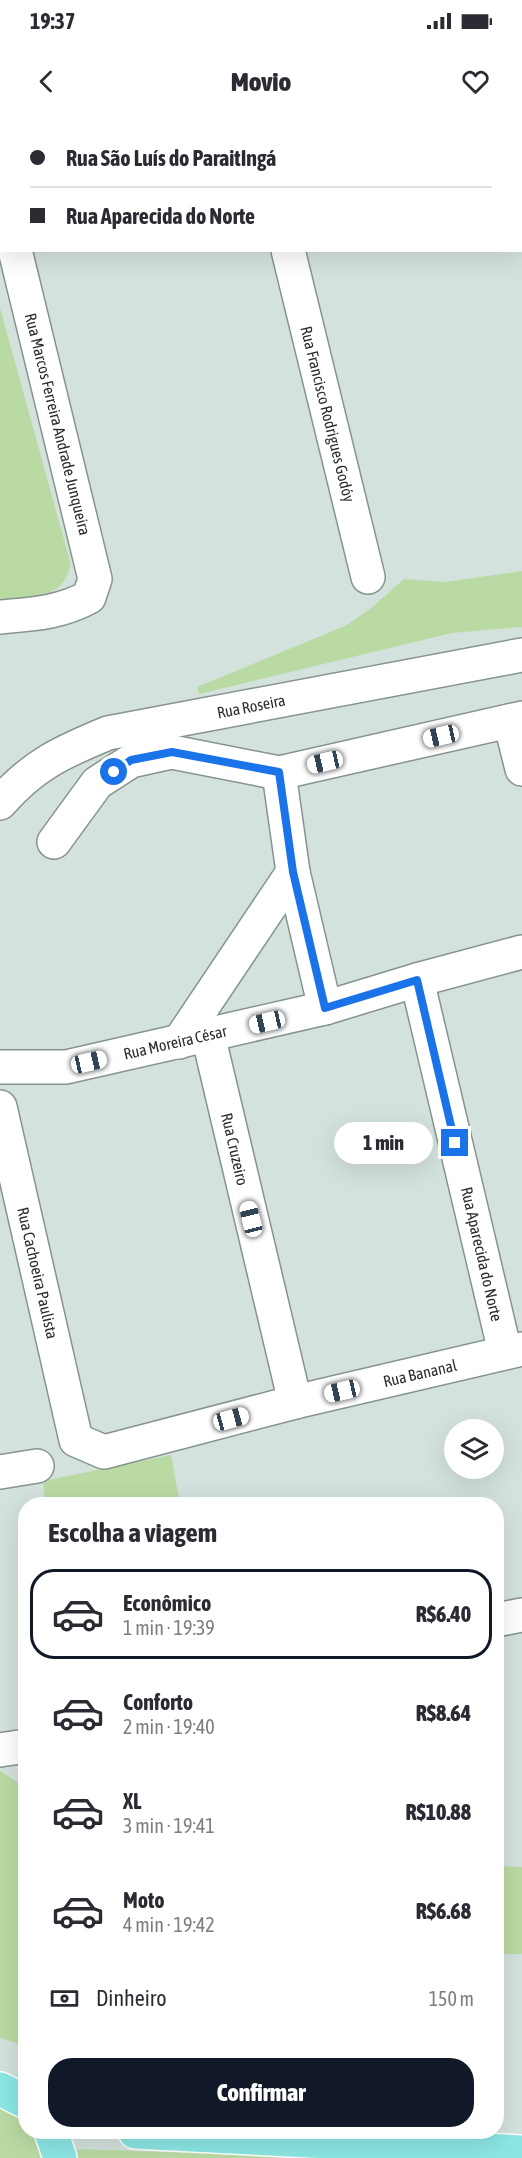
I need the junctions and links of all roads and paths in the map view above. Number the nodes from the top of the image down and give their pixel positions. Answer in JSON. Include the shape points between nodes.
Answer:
{"nodes":[{"id":1,"x":15,"y":252,"type":"edge"},
{"id":2,"x":288,"y":252,"type":"edge"},
{"id":3,"x":368,"y":577,"type":"dead end"},
{"id":4,"x":0,"y":617,"type":"edge"},
{"id":5,"x":522,"y":655,"type":"edge"},
{"id":6,"x":516,"y":720,"type":"edge"},
{"id":7,"x":522,"y":769,"type":"edge"},
{"id":8,"x":279,"y":772,"type":"junction"},
{"id":9,"x":0,"y":803,"type":"edge"},
{"id":10,"x":54,"y":842,"type":"dead end"},
{"id":11,"x":293,"y":872,"type":"junction"},
{"id":12,"x":522,"y":952,"type":"edge"},
{"id":13,"x":417,"y":980,"type":"junction"},
{"id":14,"x":325,"y":1008,"type":"junction"},
{"id":15,"x":194,"y":1038,"type":"junction"},
{"id":16,"x":0,"y":1067,"type":"edge"},
{"id":17,"x":0,"y":1107,"type":"edge"},
{"id":18,"x":514,"y":1351,"type":"edge"},
{"id":19,"x":295,"y":1402,"type":"junction"},
{"id":20,"x":76,"y":1440,"type":"joint"},
{"id":21,"x":37,"y":1466,"type":"dead end"},
{"id":22,"x":0,"y":1472,"type":"edge"},
{"id":23,"x":522,"y":1615,"type":"edge"},
{"id":24,"x":504,"y":1618,"type":"edge"},
{"id":25,"x":18,"y":1747,"type":"edge"},
{"id":26,"x":0,"y":1750,"type":"edge"},
{"id":27,"x":0,"y":2089,"type":"edge"},
{"id":28,"x":18,"y":2098,"type":"edge"},
{"id":29,"x":53,"y":2139,"type":"edge"},
{"id":30,"x":270,"y":2139,"type":"edge"},
{"id":31,"x":522,"y":2152,"type":"edge"},
{"id":32,"x":60,"y":2158,"type":"edge"}],
"edges":[{"from":1,"to":4,"type":"street","name":"Rua Marcos Ferreira Andrade Junqueira","via":[[95,579],[89,597],[72,606],[53,612]]},
{"from":2,"to":3,"type":"street","name":"Rua Francisco Rodrigues Godóy"},
{"from":5,"to":9,"type":"street","name":"Rua Roseira","via":[[108,733],[61,752],[21,779]]},
{"from":6,"to":7,"type":"street"},
{"from":6,"to":8,"type":"street"},
{"from":8,"to":10,"type":"street","via":[[172,752],[131,760],[97,783]]},
{"from":8,"to":11,"type":"street"},
{"from":11,"to":14,"type":"street"},
{"from":11,"to":15,"type":"street"},
{"from":12,"to":13,"type":"street","name":"Rua Moreira César"},
{"from":13,"to":14,"type":"street","name":"Rua Moreira César"},
{"from":13,"to":18,"type":"street","name":"Rua Aparecida do Norte"},
{"from":14,"to":15,"type":"street","name":"Rua Moreira César"},
{"from":15,"to":16,"type":"street","name":"Rua Moreira César","via":[[66,1067]]},
{"from":15,"to":19,"type":"street","name":"Rua Cruzeiro"},
{"from":17,"to":20,"type":"street","name":"Rua Cachoeira Paulista"},
{"from":18,"to":19,"type":"street","name":"Rua Bananal"},
{"from":19,"to":20,"type":"street","name":"Rua Bananal","via":[[104,1452]]},
{"from":21,"to":22,"type":"street"},
{"from":23,"to":24,"type":"street"},
{"from":25,"to":26,"type":"street"},
{"from":27,"to":28,"type":"main road"},
{"from":29,"to":32,"type":"main road"},
{"from":30,"to":31,"type":"main road"}]}
